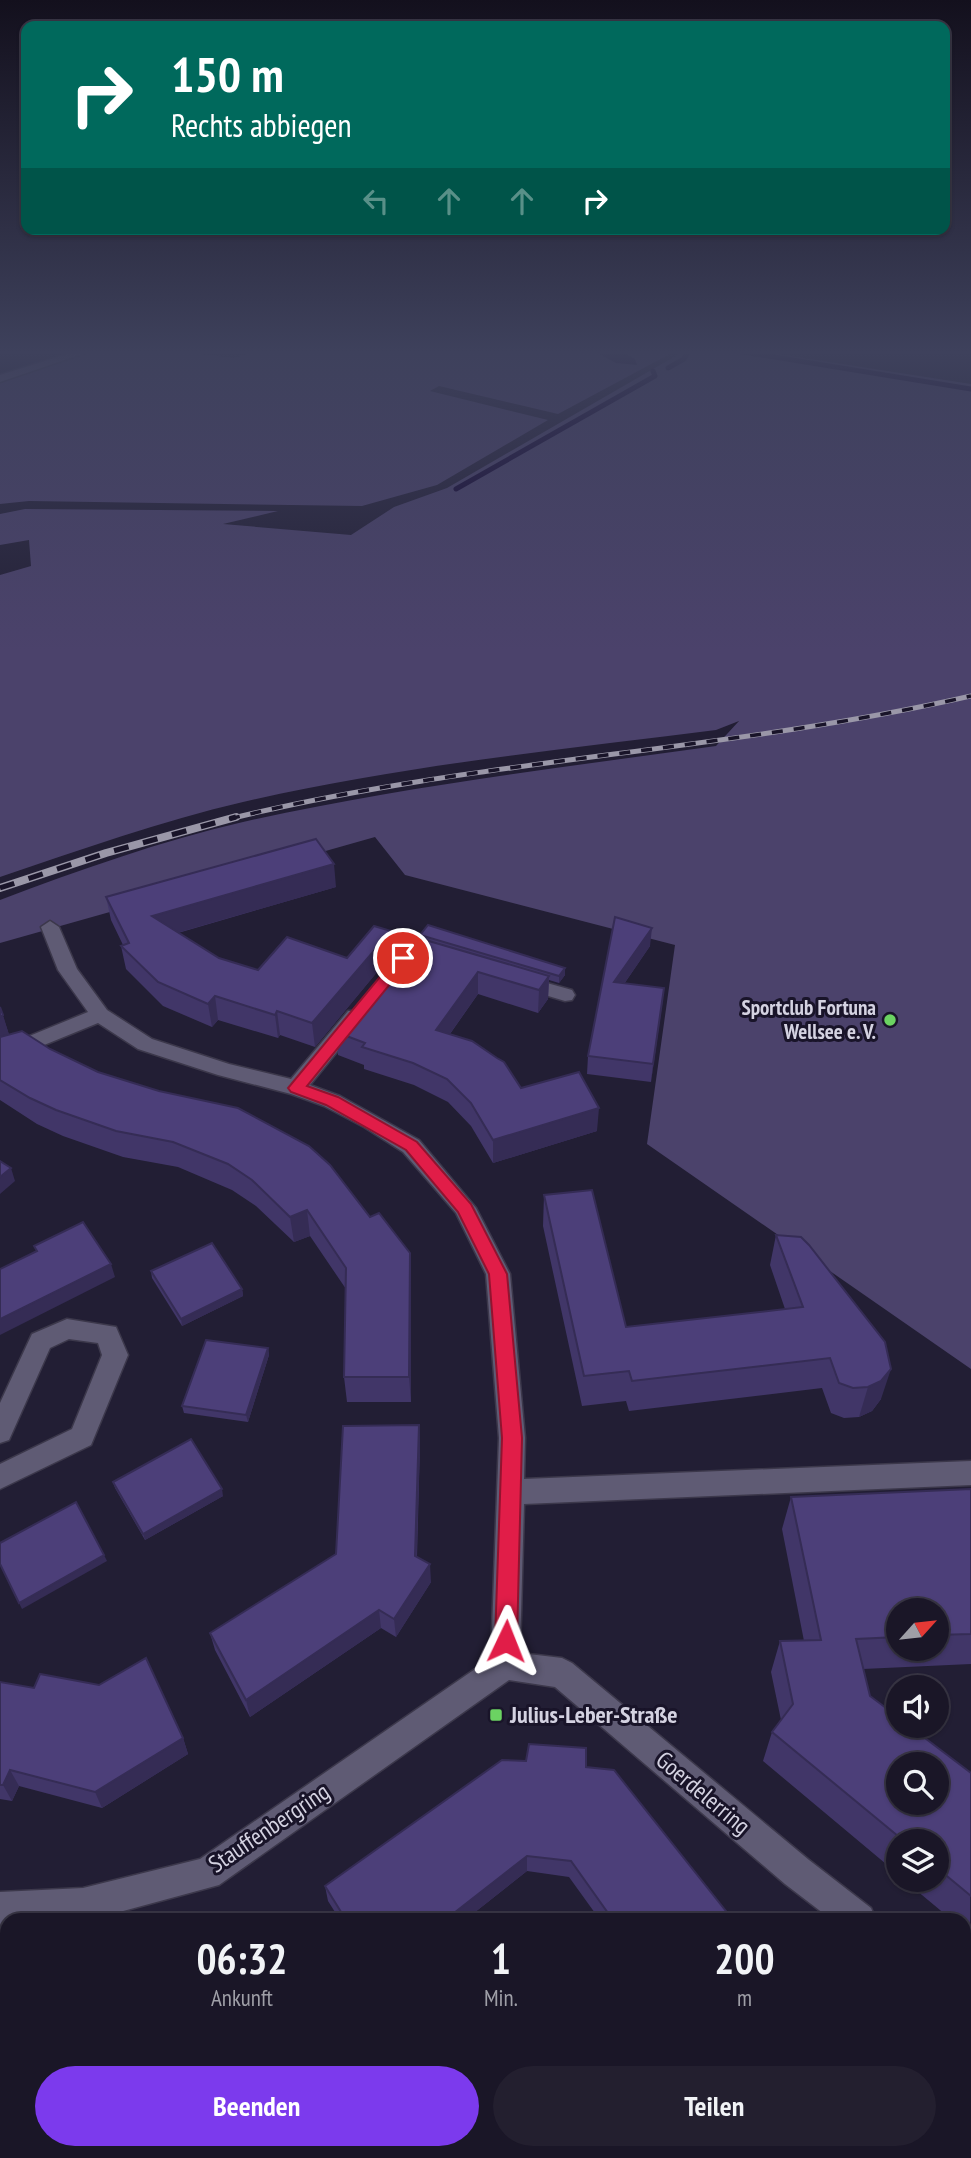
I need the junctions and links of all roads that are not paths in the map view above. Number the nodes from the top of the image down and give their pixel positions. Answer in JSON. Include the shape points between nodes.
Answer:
{"nodes":[{"id":1,"x":50,"y":927,"type":"dead end"},
{"id":2,"x":504,"y":976,"type":"edge"},
{"id":3,"x":565,"y":995,"type":"dead end"},
{"id":4,"x":367,"y":1001,"type":"edge"},
{"id":5,"x":100,"y":1015,"type":"junction"},
{"id":6,"x":0,"y":1056,"type":"edge"},
{"id":7,"x":296,"y":1088,"type":"junction"},
{"id":8,"x":0,"y":1432,"type":"edge"},
{"id":9,"x":971,"y":1473,"type":"edge"},
{"id":10,"x":0,"y":1477,"type":"edge"},
{"id":11,"x":511,"y":1492,"type":"junction"},
{"id":12,"x":505,"y":1665,"type":"junction"},
{"id":13,"x":0,"y":1909,"type":"edge"},
{"id":14,"x":81,"y":1912,"type":"edge"},
{"id":15,"x":850,"y":1913,"type":"edge"}],
"edges":[{"from":1,"to":5,"type":"street","via":[[68,970]]},
{"from":2,"to":3,"type":"street"},
{"from":4,"to":7,"type":"street"},
{"from":5,"to":6,"type":"street"},
{"from":5,"to":7,"type":"street","via":[[145,1044]]},
{"from":7,"to":11,"type":"street","via":[[332,1101],[411,1146],[465,1208],[498,1274],[512,1438]]},
{"from":8,"to":10,"type":"street","via":[[41,1342],[67,1329],[107,1334],[116,1355],[82,1437]]},
{"from":9,"to":11,"type":"street"},
{"from":11,"to":12,"type":"street"},
{"from":12,"to":14,"type":"street","name":"Stauffenbergring","via":[[207,1873]]},
{"from":12,"to":15,"type":"street","name":"Goerdelerring","via":[[562,1673]]},
{"from":13,"to":14,"type":"street","name":"Stauffenbergring"}]}
